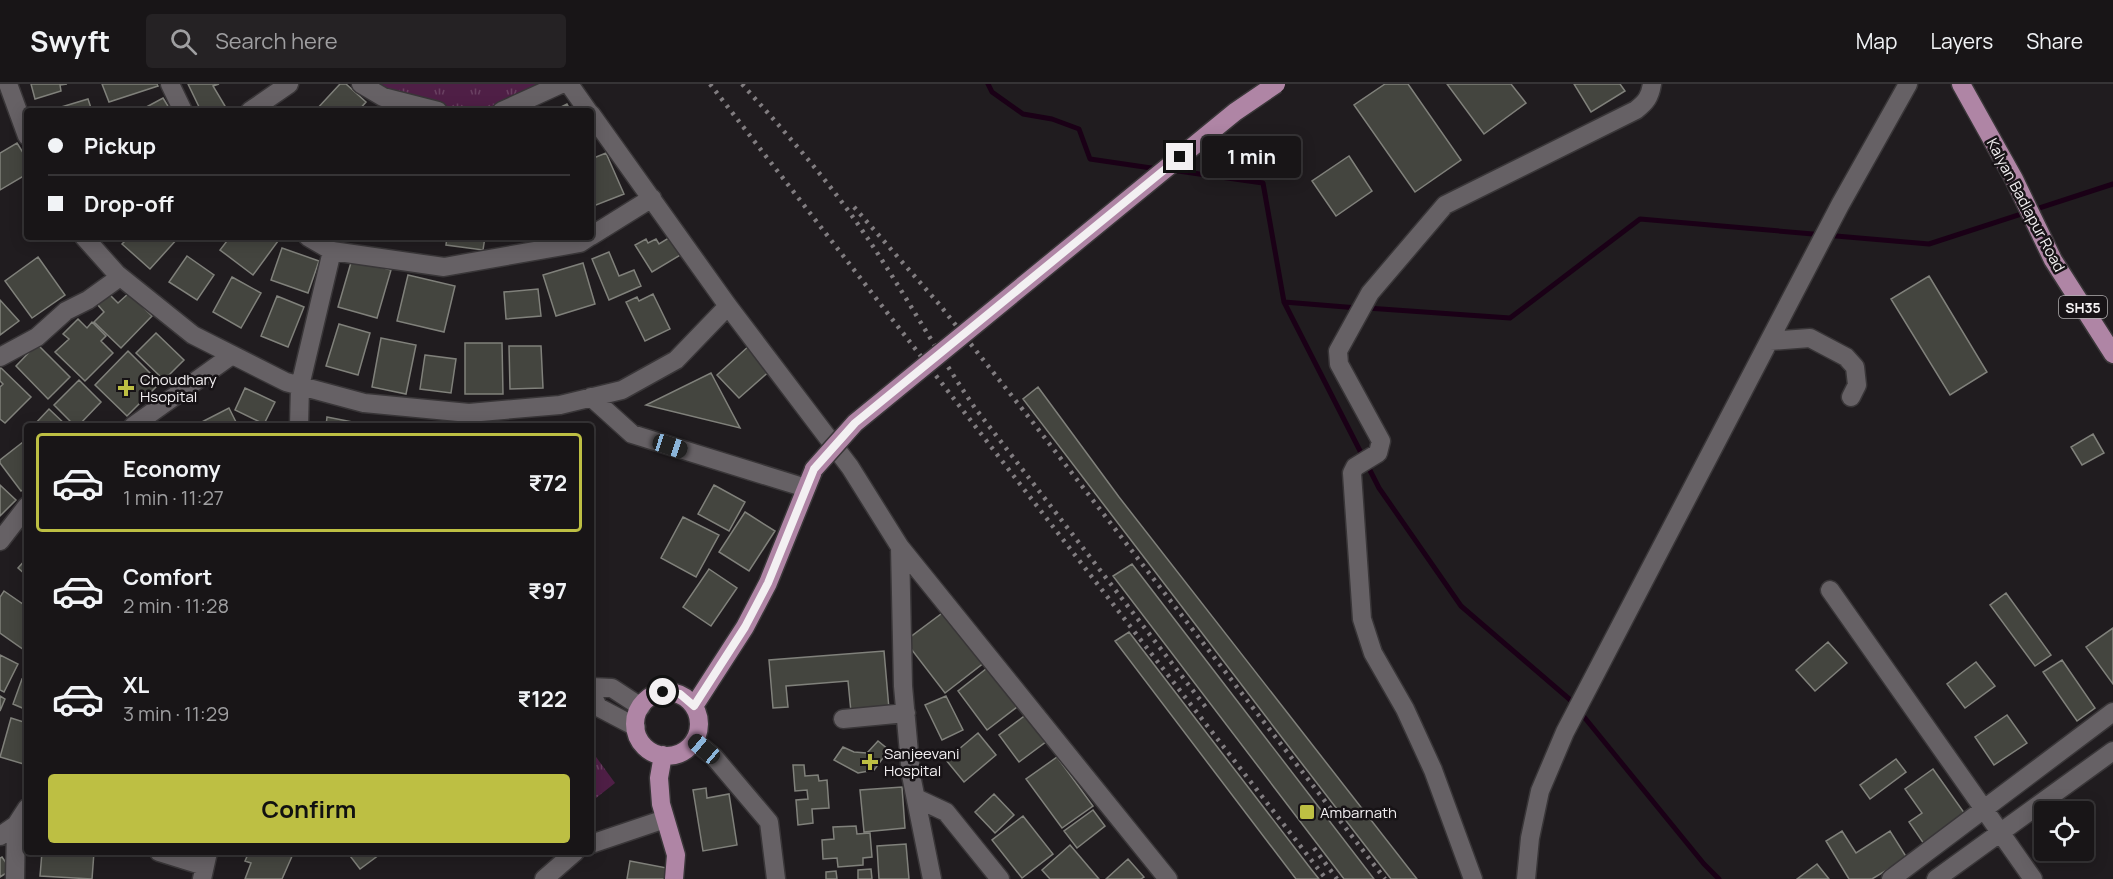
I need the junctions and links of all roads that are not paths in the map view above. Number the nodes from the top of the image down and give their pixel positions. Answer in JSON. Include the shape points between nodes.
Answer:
{"nodes":[{"id":1,"x":8,"y":84,"type":"edge"},
{"id":2,"x":170,"y":84,"type":"edge"},
{"id":3,"x":289,"y":84,"type":"edge"},
{"id":4,"x":361,"y":84,"type":"edge"},
{"id":5,"x":561,"y":84,"type":"edge"},
{"id":6,"x":569,"y":84,"type":"edge"},
{"id":7,"x":1276,"y":84,"type":"edge"},
{"id":8,"x":1652,"y":84,"type":"edge"},
{"id":9,"x":1908,"y":84,"type":"edge"},
{"id":10,"x":1961,"y":84,"type":"edge"},
{"id":11,"x":182,"y":108,"type":"edge"},
{"id":12,"x":254,"y":108,"type":"edge"},
{"id":13,"x":426,"y":108,"type":"edge"},
{"id":14,"x":509,"y":108,"type":"edge"},
{"id":15,"x":586,"y":108,"type":"edge"},
{"id":16,"x":594,"y":118,"type":"edge"},
{"id":17,"x":24,"y":128,"type":"edge"},
{"id":18,"x":652,"y":198,"type":"junction"},
{"id":19,"x":594,"y":234,"type":"edge"},
{"id":20,"x":87,"y":240,"type":"edge"},
{"id":21,"x":313,"y":240,"type":"edge"},
{"id":22,"x":584,"y":240,"type":"edge"},
{"id":23,"x":332,"y":251,"type":"junction"},
{"id":24,"x":120,"y":277,"type":"junction"},
{"id":25,"x":728,"y":306,"type":"junction"},
{"id":26,"x":1770,"y":341,"type":"junction"},
{"id":27,"x":2113,"y":354,"type":"edge"},
{"id":28,"x":232,"y":355,"type":"junction"},
{"id":29,"x":0,"y":357,"type":"edge"},
{"id":30,"x":300,"y":386,"type":"junction"},
{"id":31,"x":1851,"y":397,"type":"dead end"},
{"id":32,"x":591,"y":398,"type":"junction"},
{"id":33,"x":137,"y":423,"type":"edge"},
{"id":34,"x":299,"y":423,"type":"edge"},
{"id":35,"x":806,"y":488,"type":"junction"},
{"id":36,"x":24,"y":510,"type":"edge"},
{"id":37,"x":0,"y":541,"type":"edge"},
{"id":38,"x":900,"y":548,"type":"junction"},
{"id":39,"x":1830,"y":590,"type":"dead end"},
{"id":40,"x":594,"y":687,"type":"edge"},
{"id":41,"x":594,"y":698,"type":"edge"},
{"id":42,"x":694,"y":706,"type":"junction"},
{"id":43,"x":641,"y":707,"type":"junction"},
{"id":44,"x":2113,"y":712,"type":"edge"},
{"id":45,"x":906,"y":713,"type":"junction"},
{"id":46,"x":843,"y":719,"type":"dead end"},
{"id":47,"x":636,"y":727,"type":"junction"},
{"id":48,"x":694,"y":741,"type":"junction"},
{"id":49,"x":2113,"y":751,"type":"edge"},
{"id":50,"x":663,"y":755,"type":"junction"},
{"id":51,"x":916,"y":798,"type":"junction"},
{"id":52,"x":1985,"y":809,"type":"junction"},
{"id":53,"x":24,"y":813,"type":"edge"},
{"id":54,"x":665,"y":819,"type":"junction"},
{"id":55,"x":16,"y":825,"type":"junction"},
{"id":56,"x":2001,"y":833,"type":"junction"},
{"id":57,"x":0,"y":836,"type":"edge"},
{"id":58,"x":594,"y":843,"type":"edge"},
{"id":59,"x":169,"y":855,"type":"edge"},
{"id":60,"x":572,"y":855,"type":"edge"},
{"id":61,"x":205,"y":866,"type":"edge"},
{"id":62,"x":15,"y":879,"type":"edge"},
{"id":63,"x":544,"y":879,"type":"edge"},
{"id":64,"x":674,"y":879,"type":"edge"},
{"id":65,"x":776,"y":879,"type":"edge"},
{"id":66,"x":932,"y":879,"type":"edge"},
{"id":67,"x":1000,"y":879,"type":"edge"},
{"id":68,"x":1168,"y":879,"type":"edge"},
{"id":69,"x":1473,"y":879,"type":"edge"},
{"id":70,"x":1526,"y":879,"type":"edge"},
{"id":71,"x":1891,"y":879,"type":"edge"},
{"id":72,"x":1936,"y":879,"type":"edge"},
{"id":73,"x":2033,"y":879,"type":"edge"}],
"edges":[{"from":1,"to":17,"type":"street"},
{"from":2,"to":11,"type":"street"},
{"from":3,"to":12,"type":"street"},
{"from":4,"to":13,"type":"street","via":[[383,97]]},
{"from":5,"to":14,"type":"street"},
{"from":6,"to":15,"type":"street"},
{"from":7,"to":35,"type":"main road","bridge":true,"via":[[1235,112],[855,423],[814,469]]},
{"from":8,"to":69,"type":"street","via":[[1651,96],[1635,110],[1445,206],[1370,293],[1338,351],[1339,364],[1381,441],[1378,453],[1352,473],[1362,619],[1373,652],[1405,708],[1433,770]]},
{"from":9,"to":26,"type":"street"},
{"from":10,"to":27,"type":"main road","name":"Kalyan Badlapur Road","number":"SH35","via":[[2053,260]]},
{"from":16,"to":18,"type":"street"},
{"from":18,"to":19,"type":"street"},
{"from":18,"to":25,"type":"street"},
{"from":20,"to":24,"type":"street"},
{"from":21,"to":23,"type":"street"},
{"from":22,"to":23,"type":"street","via":[[444,267]]},
{"from":23,"to":30,"type":"street"},
{"from":24,"to":28,"type":"street","via":[[193,335]]},
{"from":24,"to":29,"type":"street","via":[[66,311],[36,337]]},
{"from":25,"to":32,"type":"street","via":[[676,360],[622,390]]},
{"from":25,"to":38,"type":"street","via":[[850,467]]},
{"from":26,"to":31,"type":"street","via":[[1810,338],[1846,357],[1855,367],[1857,385]]},
{"from":26,"to":70,"type":"street","via":[[1565,732],[1540,791]]},
{"from":28,"to":30,"type":"street"},
{"from":28,"to":33,"type":"street"},
{"from":30,"to":32,"type":"street","via":[[364,403],[469,413],[560,405]]},
{"from":30,"to":34,"type":"street"},
{"from":32,"to":35,"type":"street","via":[[632,434]]},
{"from":35,"to":42,"type":"main road","via":[[768,583]]},
{"from":36,"to":37,"type":"street"},
{"from":38,"to":45,"type":"street"},
{"from":38,"to":68,"type":"street"},
{"from":39,"to":52,"type":"street"},
{"from":40,"to":43,"type":"street","via":[[612,688]]},
{"from":41,"to":47,"type":"street","via":[[598,707]]},
{"from":42,"to":43,"type":"main road","via":[[672,692],[654,695]]},
{"from":42,"to":48,"type":"main road","via":[[699,723]]},
{"from":43,"to":47,"type":"main road"},
{"from":44,"to":52,"type":"street"},
{"from":45,"to":46,"type":"street"},
{"from":45,"to":51,"type":"street"},
{"from":47,"to":50,"type":"main road","via":[[647,748]]},
{"from":48,"to":50,"type":"main road","via":[[681,752]]},
{"from":48,"to":65,"type":"street","via":[[714,757],[769,822]]},
{"from":49,"to":56,"type":"street"},
{"from":50,"to":54,"type":"main road","via":[[658,778]]},
{"from":51,"to":66,"type":"street"},
{"from":51,"to":67,"type":"street","via":[[946,812]]},
{"from":52,"to":56,"type":"street"},
{"from":52,"to":71,"type":"street"},
{"from":53,"to":55,"type":"street"},
{"from":54,"to":58,"type":"street"},
{"from":54,"to":64,"type":"main road","via":[[676,855]]},
{"from":55,"to":57,"type":"street"},
{"from":55,"to":62,"type":"street"},
{"from":56,"to":72,"type":"street"},
{"from":56,"to":73,"type":"street"},
{"from":59,"to":61,"type":"street"},
{"from":60,"to":63,"type":"street"}]}
